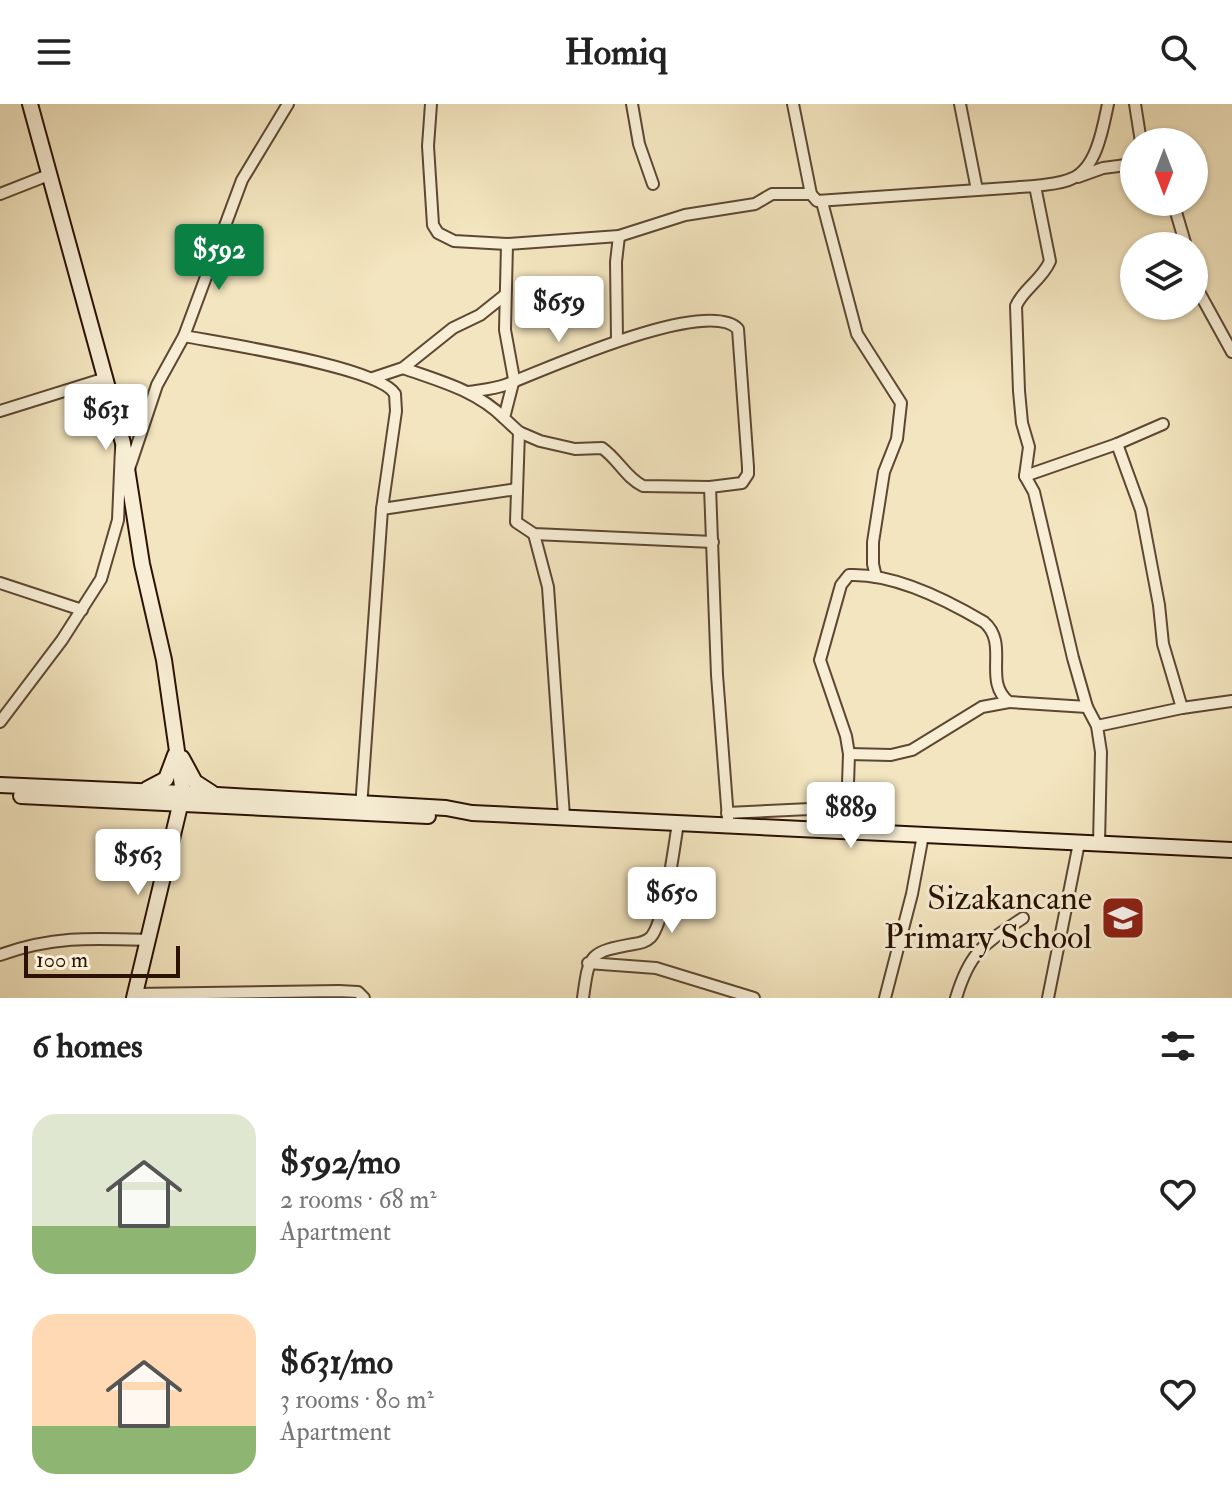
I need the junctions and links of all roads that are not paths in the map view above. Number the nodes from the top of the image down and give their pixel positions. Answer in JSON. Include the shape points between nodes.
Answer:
{"nodes":[{"id":1,"x":30,"y":104,"type":"edge"},
{"id":2,"x":288,"y":104,"type":"edge"},
{"id":3,"x":431,"y":104,"type":"edge"},
{"id":4,"x":632,"y":104,"type":"edge"},
{"id":5,"x":793,"y":104,"type":"edge"},
{"id":6,"x":960,"y":104,"type":"edge"},
{"id":7,"x":1108,"y":104,"type":"edge"},
{"id":8,"x":1135,"y":104,"type":"edge"},
{"id":9,"x":1139,"y":128,"type":"edge"},
{"id":10,"x":1120,"y":166,"type":"edge"},
{"id":11,"x":51,"y":174,"type":"junction"},
{"id":12,"x":1074,"y":178,"type":"junction"},
{"id":13,"x":653,"y":184,"type":"dead end"},
{"id":14,"x":1035,"y":186,"type":"junction"},
{"id":15,"x":977,"y":190,"type":"junction"},
{"id":16,"x":0,"y":194,"type":"edge"},
{"id":17,"x":811,"y":194,"type":"junction"},
{"id":18,"x":822,"y":202,"type":"junction"},
{"id":19,"x":619,"y":236,"type":"junction"},
{"id":20,"x":507,"y":244,"type":"junction"},
{"id":21,"x":505,"y":295,"type":"junction"},
{"id":22,"x":1208,"y":308,"type":"edge"},
{"id":23,"x":184,"y":336,"type":"junction"},
{"id":24,"x":617,"y":340,"type":"junction"},
{"id":25,"x":1232,"y":352,"type":"edge"},
{"id":26,"x":403,"y":368,"type":"junction"},
{"id":27,"x":106,"y":378,"type":"junction"},
{"id":28,"x":371,"y":379,"type":"junction"},
{"id":29,"x":514,"y":379,"type":"junction"},
{"id":30,"x":469,"y":392,"type":"junction"},
{"id":31,"x":0,"y":411,"type":"edge"},
{"id":32,"x":504,"y":418,"type":"junction"},
{"id":33,"x":1163,"y":424,"type":"dead end"},
{"id":34,"x":519,"y":432,"type":"junction"},
{"id":35,"x":123,"y":443,"type":"junction"},
{"id":36,"x":1117,"y":444,"type":"junction"},
{"id":37,"x":128,"y":471,"type":"junction"},
{"id":38,"x":1025,"y":476,"type":"junction"},
{"id":39,"x":710,"y":487,"type":"junction"},
{"id":40,"x":517,"y":489,"type":"junction"},
{"id":41,"x":382,"y":509,"type":"junction"},
{"id":42,"x":534,"y":534,"type":"junction"},
{"id":43,"x":713,"y":542,"type":"junction"},
{"id":44,"x":876,"y":577,"type":"junction"},
{"id":45,"x":0,"y":583,"type":"edge"},
{"id":46,"x":82,"y":610,"type":"junction"},
{"id":47,"x":1232,"y":701,"type":"edge"},
{"id":48,"x":1009,"y":702,"type":"junction"},
{"id":49,"x":1087,"y":707,"type":"junction"},
{"id":50,"x":1182,"y":708,"type":"junction"},
{"id":51,"x":0,"y":722,"type":"edge"},
{"id":52,"x":1097,"y":726,"type":"junction"},
{"id":53,"x":176,"y":747,"type":"junction"},
{"id":54,"x":849,"y":754,"type":"junction"},
{"id":55,"x":0,"y":785,"type":"edge"},
{"id":56,"x":143,"y":791,"type":"junction"},
{"id":57,"x":213,"y":794,"type":"junction"},
{"id":58,"x":0,"y":795,"type":"edge"},
{"id":59,"x":182,"y":798,"type":"junction"},
{"id":60,"x":361,"y":808,"type":"junction"},
{"id":61,"x":564,"y":817,"type":"junction"},
{"id":62,"x":728,"y":819,"type":"junction"},
{"id":63,"x":678,"y":823,"type":"junction"},
{"id":64,"x":923,"y":835,"type":"junction"},
{"id":65,"x":1079,"y":843,"type":"junction"},
{"id":66,"x":1099,"y":844,"type":"junction"},
{"id":67,"x":1232,"y":850,"type":"edge"},
{"id":68,"x":1023,"y":918,"type":"dead end"},
{"id":69,"x":147,"y":940,"type":"junction"},
{"id":70,"x":0,"y":955,"type":"edge"},
{"id":71,"x":588,"y":963,"type":"junction"},
{"id":72,"x":134,"y":996,"type":"edge"},
{"id":73,"x":364,"y":998,"type":"edge"},
{"id":74,"x":583,"y":998,"type":"edge"},
{"id":75,"x":754,"y":998,"type":"edge"},
{"id":76,"x":885,"y":998,"type":"edge"},
{"id":77,"x":956,"y":998,"type":"edge"},
{"id":78,"x":1048,"y":998,"type":"edge"}],
"edges":[{"from":1,"to":11,"type":"street"},
{"from":2,"to":23,"type":"street","via":[[242,180]]},
{"from":3,"to":20,"type":"street","via":[[428,146],[435,230],[454,241]]},
{"from":4,"to":13,"type":"street"},
{"from":5,"to":17,"type":"street"},
{"from":6,"to":15,"type":"street"},
{"from":7,"to":12,"type":"street","via":[[1093,153]]},
{"from":8,"to":9,"type":"street"},
{"from":10,"to":12,"type":"street"},
{"from":11,"to":16,"type":"street"},
{"from":11,"to":27,"type":"street"},
{"from":12,"to":14,"type":"street"},
{"from":14,"to":15,"type":"street"},
{"from":14,"to":38,"type":"street","via":[[1050,261],[1016,306],[1019,391],[1029,447]]},
{"from":15,"to":18,"type":"street"},
{"from":17,"to":18,"type":"street"},
{"from":17,"to":19,"type":"street","via":[[772,194],[755,204],[685,215]]},
{"from":18,"to":44,"type":"street","via":[[857,334],[901,403],[873,542]]},
{"from":19,"to":20,"type":"street"},
{"from":19,"to":24,"type":"street"},
{"from":20,"to":21,"type":"street"},
{"from":21,"to":26,"type":"street"},
{"from":21,"to":29,"type":"street"},
{"from":22,"to":25,"type":"street"},
{"from":23,"to":28,"type":"street","via":[[320,362]]},
{"from":23,"to":37,"type":"street","via":[[157,385]]},
{"from":24,"to":29,"type":"street"},
{"from":24,"to":39,"type":"street","via":[[710,319],[738,329],[748,474],[742,483]]},
{"from":26,"to":28,"type":"street"},
{"from":26,"to":30,"type":"street"},
{"from":27,"to":31,"type":"street"},
{"from":27,"to":35,"type":"street"},
{"from":28,"to":41,"type":"street","via":[[389,385],[396,399]]},
{"from":29,"to":30,"type":"street"},
{"from":29,"to":32,"type":"street"},
{"from":30,"to":32,"type":"street"},
{"from":32,"to":34,"type":"street"},
{"from":33,"to":36,"type":"street"},
{"from":34,"to":39,"type":"street","via":[[568,448],[602,448],[643,486]]},
{"from":34,"to":40,"type":"street"},
{"from":35,"to":37,"type":"street"},
{"from":35,"to":46,"type":"street","via":[[118,520],[101,579]]},
{"from":36,"to":38,"type":"street"},
{"from":36,"to":50,"type":"street","via":[[1141,510],[1163,644]]},
{"from":37,"to":53,"type":"street"},
{"from":38,"to":49,"type":"street","via":[[1034,492]]},
{"from":39,"to":43,"type":"street"},
{"from":40,"to":41,"type":"street"},
{"from":40,"to":42,"type":"street","via":[[516,522]]},
{"from":41,"to":60,"type":"street"},
{"from":42,"to":43,"type":"street"},
{"from":42,"to":61,"type":"street","via":[[548,587]]},
{"from":43,"to":62,"type":"street"},
{"from":44,"to":48,"type":"street","via":[[932,594],[991,628],[997,641],[997,688]]},
{"from":44,"to":54,"type":"street","via":[[845,577],[821,656]]},
{"from":45,"to":46,"type":"street"},
{"from":46,"to":51,"type":"street"},
{"from":47,"to":50,"type":"street"},
{"from":48,"to":49,"type":"street"},
{"from":48,"to":54,"type":"street","via":[[982,707],[912,750]]},
{"from":49,"to":52,"type":"street"},
{"from":50,"to":52,"type":"street"},
{"from":52,"to":66,"type":"street"},
{"from":53,"to":56,"type":"street","via":[[166,779]]},
{"from":53,"to":57,"type":"street","via":[[195,782]]},
{"from":53,"to":59,"type":"street"},
{"from":54,"to":62,"type":"street","via":[[847,793],[837,807]]},
{"from":55,"to":56,"type":"street"},
{"from":56,"to":59,"type":"street"},
{"from":57,"to":59,"type":"street"},
{"from":57,"to":60,"type":"street"},
{"from":58,"to":59,"type":"street"},
{"from":59,"to":60,"type":"street"},
{"from":59,"to":69,"type":"street"},
{"from":60,"to":61,"type":"street"},
{"from":61,"to":63,"type":"street"},
{"from":62,"to":63,"type":"street"},
{"from":62,"to":64,"type":"street"},
{"from":63,"to":71,"type":"street","via":[[653,935],[642,943],[599,953]]},
{"from":64,"to":65,"type":"street"},
{"from":64,"to":76,"type":"street"},
{"from":65,"to":66,"type":"street"},
{"from":65,"to":78,"type":"street"},
{"from":66,"to":67,"type":"street"},
{"from":68,"to":77,"type":"street","via":[[971,958]]},
{"from":69,"to":70,"type":"street","via":[[81,937],[30,944]]},
{"from":69,"to":72,"type":"street"},
{"from":71,"to":74,"type":"street"},
{"from":71,"to":75,"type":"street","via":[[656,968]]},
{"from":72,"to":73,"type":"street","via":[[339,991],[358,992]]}]}
